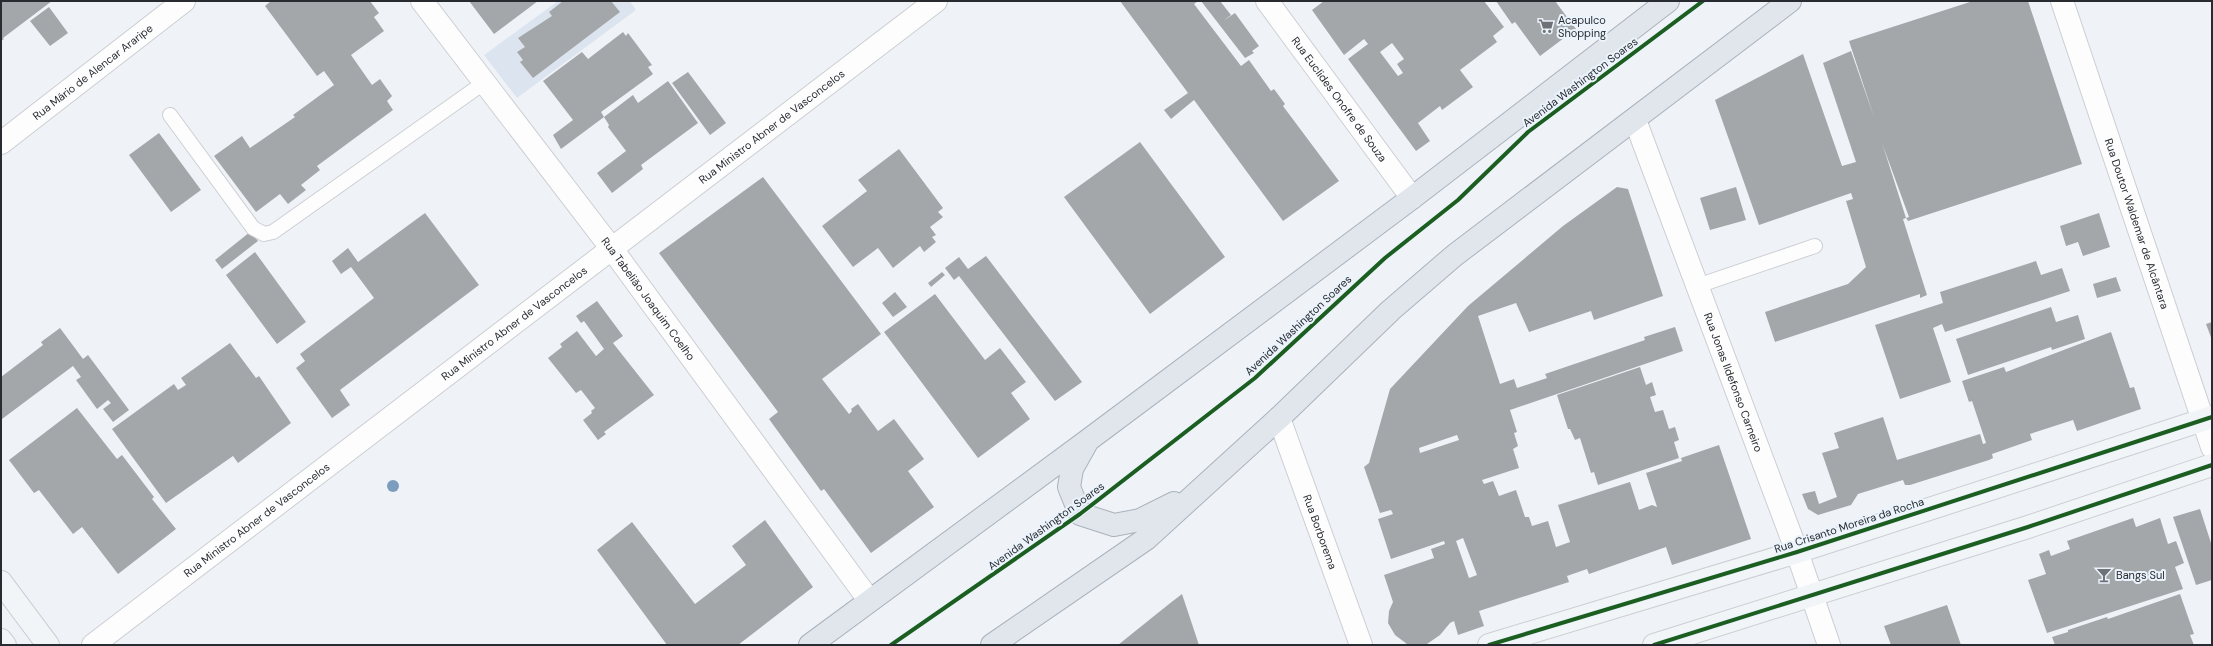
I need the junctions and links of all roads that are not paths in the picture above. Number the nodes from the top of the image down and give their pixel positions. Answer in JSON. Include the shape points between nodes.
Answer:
{"nodes":[{"id":1,"x":184,"y":1,"type":"edge"},
{"id":2,"x":422,"y":1,"type":"edge"},
{"id":3,"x":936,"y":1,"type":"edge"},
{"id":4,"x":1267,"y":1,"type":"edge"},
{"id":5,"x":1668,"y":1,"type":"edge"},
{"id":6,"x":1790,"y":1,"type":"edge"},
{"id":7,"x":2062,"y":1,"type":"edge"},
{"id":8,"x":485,"y":82,"type":"junction"},
{"id":9,"x":170,"y":115,"type":"dead end"},
{"id":10,"x":1635,"y":120,"type":"junction"},
{"id":11,"x":3,"y":138,"type":"edge"},
{"id":12,"x":1412,"y":198,"type":"junction"},
{"id":13,"x":1815,"y":246,"type":"dead end"},
{"id":14,"x":612,"y":249,"type":"junction"},
{"id":15,"x":1697,"y":286,"type":"junction"},
{"id":16,"x":1279,"y":418,"type":"junction"},
{"id":17,"x":2207,"y":419,"type":"edge"},
{"id":18,"x":1087,"y":441,"type":"junction"},
{"id":19,"x":2212,"y":448,"type":"edge"},
{"id":20,"x":2212,"y":465,"type":"edge"},
{"id":21,"x":1201,"y":488,"type":"junction"},
{"id":22,"x":1797,"y":552,"type":"junction"},
{"id":23,"x":1,"y":582,"type":"edge"},
{"id":24,"x":1812,"y":596,"type":"junction"},
{"id":25,"x":869,"y":600,"type":"junction"},
{"id":26,"x":1,"y":640,"type":"edge"},
{"id":27,"x":5,"y":645,"type":"edge"},
{"id":28,"x":48,"y":645,"type":"edge"},
{"id":29,"x":92,"y":645,"type":"edge"},
{"id":30,"x":810,"y":645,"type":"edge"},
{"id":31,"x":992,"y":645,"type":"edge"},
{"id":32,"x":1361,"y":645,"type":"edge"},
{"id":33,"x":1490,"y":645,"type":"edge"},
{"id":34,"x":1654,"y":645,"type":"edge"},
{"id":35,"x":1829,"y":645,"type":"edge"}],
"edges":[{"from":1,"to":11,"type":"street","name":"Rua Mário de Alencar Araripe"},
{"from":2,"to":8,"type":"street","name":"Rua Tabelião Joaquim Coelho"},
{"from":3,"to":14,"type":"street","name":"Rua Ministro Abner de Vasconcelos"},
{"from":4,"to":12,"type":"street","name":"Rua Euclides Onofre de Souza"},
{"from":5,"to":12,"type":"highway","name":"Avenida Washington Soares"},
{"from":6,"to":10,"type":"highway"},
{"from":7,"to":17,"type":"street","name":"Rua Doutor Waldemar de Alcântara"},
{"from":8,"to":9,"type":"lane","via":[[274,232],[264,234],[253,228]]},
{"from":8,"to":14,"type":"street","name":"Rua Tabelião Joaquim Coelho"},
{"from":10,"to":15,"type":"street","name":"Rua Jonas Ildefonso Carneiro"},
{"from":10,"to":16,"type":"highway","via":[[1455,255],[1391,310]]},
{"from":12,"to":18,"type":"highway","name":"Avenida Washington Soares"},
{"from":13,"to":15,"type":"lane"},
{"from":14,"to":25,"type":"street","name":"Rua Tabelião Joaquim Coelho"},
{"from":14,"to":29,"type":"street","name":"Rua Ministro Abner de Vasconcelos"},
{"from":15,"to":22,"type":"street","name":"Rua Jonas Ildefonso Carneiro"},
{"from":16,"to":21,"type":"highway"},
{"from":16,"to":32,"type":"street","name":"Rua Borborema"},
{"from":17,"to":19,"type":"street","name":"Rua Doutor Waldemar de Alcântara"},
{"from":17,"to":22,"type":"main road","name":"Rua Crisanto Moreira da Rocha"},
{"from":18,"to":21,"type":"highway","via":[[1072,469],[1069,487],[1080,514],[1114,525],[1140,520]]},
{"from":18,"to":25,"type":"highway","name":"Avenida Washington Soares"},
{"from":20,"to":24,"type":"main road"},
{"from":21,"to":31,"type":"highway","via":[[1146,539]]},
{"from":22,"to":24,"type":"street","name":"Rua Jonas Ildefonso Carneiro"},
{"from":22,"to":33,"type":"main road","name":"Rua Crisanto Moreira da Rocha"},
{"from":23,"to":28,"type":"main road"},
{"from":24,"to":34,"type":"main road"},
{"from":24,"to":35,"type":"street","name":"Rua Jonas Ildefonso Carneiro"},
{"from":25,"to":30,"type":"highway","name":"Avenida Washington Soares"},
{"from":26,"to":27,"type":"main road"}]}
